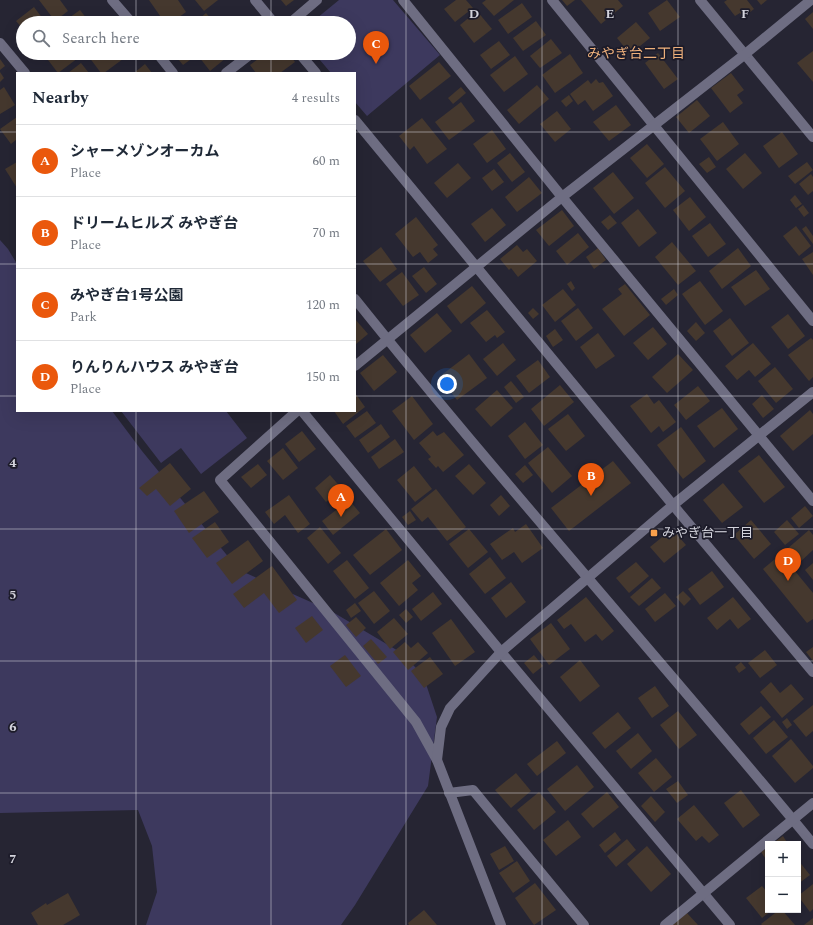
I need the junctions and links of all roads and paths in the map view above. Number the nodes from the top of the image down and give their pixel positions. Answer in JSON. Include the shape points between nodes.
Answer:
{"nodes":[{"id":1,"x":112,"y":0,"type":"edge"},
{"id":2,"x":255,"y":0,"type":"edge"},
{"id":3,"x":317,"y":0,"type":"edge"},
{"id":4,"x":403,"y":0,"type":"edge"},
{"id":5,"x":552,"y":0,"type":"edge"},
{"id":6,"x":700,"y":0,"type":"edge"},
{"id":7,"x":811,"y":0,"type":"edge"},
{"id":8,"x":126,"y":16,"type":"edge"},
{"id":9,"x":268,"y":16,"type":"edge"},
{"id":10,"x":298,"y":16,"type":"edge"},
{"id":11,"x":0,"y":43,"type":"edge"},
{"id":12,"x":744,"y":55,"type":"junction"},
{"id":13,"x":163,"y":60,"type":"edge"},
{"id":14,"x":243,"y":60,"type":"edge"},
{"id":15,"x":305,"y":60,"type":"edge"},
{"id":16,"x":24,"y":72,"type":"edge"},
{"id":17,"x":172,"y":72,"type":"edge"},
{"id":18,"x":227,"y":72,"type":"edge"},
{"id":19,"x":315,"y":72,"type":"edge"},
{"id":20,"x":356,"y":121,"type":"edge"},
{"id":21,"x":654,"y":126,"type":"junction"},
{"id":22,"x":813,"y":137,"type":"edge"},
{"id":23,"x":562,"y":197,"type":"junction"},
{"id":24,"x":477,"y":267,"type":"junction"},
{"id":25,"x":356,"y":300,"type":"edge"},
{"id":26,"x":813,"y":321,"type":"edge"},
{"id":27,"x":388,"y":340,"type":"junction"},
{"id":28,"x":356,"y":365,"type":"edge"},
{"id":29,"x":813,"y":392,"type":"edge"},
{"id":30,"x":296,"y":412,"type":"edge"},
{"id":31,"x":303,"y":412,"type":"edge"},
{"id":32,"x":759,"y":437,"type":"junction"},
{"id":33,"x":813,"y":501,"type":"edge"},
{"id":34,"x":673,"y":505,"type":"junction"},
{"id":35,"x":587,"y":577,"type":"junction"},
{"id":36,"x":501,"y":652,"type":"junction"},
{"id":37,"x":813,"y":672,"type":"edge"},
{"id":38,"x":437,"y":760,"type":"junction"},
{"id":39,"x":449,"y":793,"type":"junction"},
{"id":40,"x":813,"y":803,"type":"edge"},
{"id":41,"x":793,"y":820,"type":"junction"},
{"id":42,"x":813,"y":844,"type":"edge"},
{"id":43,"x":704,"y":893,"type":"junction"},
{"id":44,"x":501,"y":925,"type":"edge"},
{"id":45,"x":584,"y":925,"type":"edge"},
{"id":46,"x":665,"y":925,"type":"edge"},
{"id":47,"x":730,"y":925,"type":"edge"}],
"edges":[{"from":1,"to":8,"type":"street"},
{"from":2,"to":9,"type":"street"},
{"from":3,"to":10,"type":"street"},
{"from":4,"to":23,"type":"street"},
{"from":5,"to":21,"type":"street"},
{"from":6,"to":12,"type":"street"},
{"from":7,"to":12,"type":"street"},
{"from":11,"to":16,"type":"street"},
{"from":12,"to":21,"type":"street"},
{"from":12,"to":22,"type":"street"},
{"from":13,"to":17,"type":"street"},
{"from":14,"to":18,"type":"street"},
{"from":15,"to":19,"type":"street"},
{"from":20,"to":24,"type":"street"},
{"from":21,"to":23,"type":"street"},
{"from":21,"to":26,"type":"street"},
{"from":23,"to":24,"type":"street"},
{"from":23,"to":32,"type":"street"},
{"from":24,"to":27,"type":"street"},
{"from":24,"to":34,"type":"street"},
{"from":25,"to":27,"type":"street"},
{"from":27,"to":28,"type":"street"},
{"from":27,"to":35,"type":"street"},
{"from":29,"to":32,"type":"street"},
{"from":30,"to":38,"type":"street","via":[[220,480],[416,722]]},
{"from":31,"to":36,"type":"street"},
{"from":32,"to":33,"type":"street"},
{"from":32,"to":34,"type":"street"},
{"from":34,"to":35,"type":"street"},
{"from":34,"to":37,"type":"street"},
{"from":35,"to":36,"type":"street"},
{"from":35,"to":41,"type":"street"},
{"from":36,"to":38,"type":"street","via":[[450,708],[441,727]]},
{"from":36,"to":43,"type":"street"},
{"from":38,"to":39,"type":"street"},
{"from":39,"to":44,"type":"street"},
{"from":39,"to":45,"type":"street","via":[[472,790]]},
{"from":40,"to":41,"type":"street"},
{"from":41,"to":42,"type":"street"},
{"from":41,"to":43,"type":"street"},
{"from":43,"to":46,"type":"street"},
{"from":43,"to":47,"type":"street"}]}
